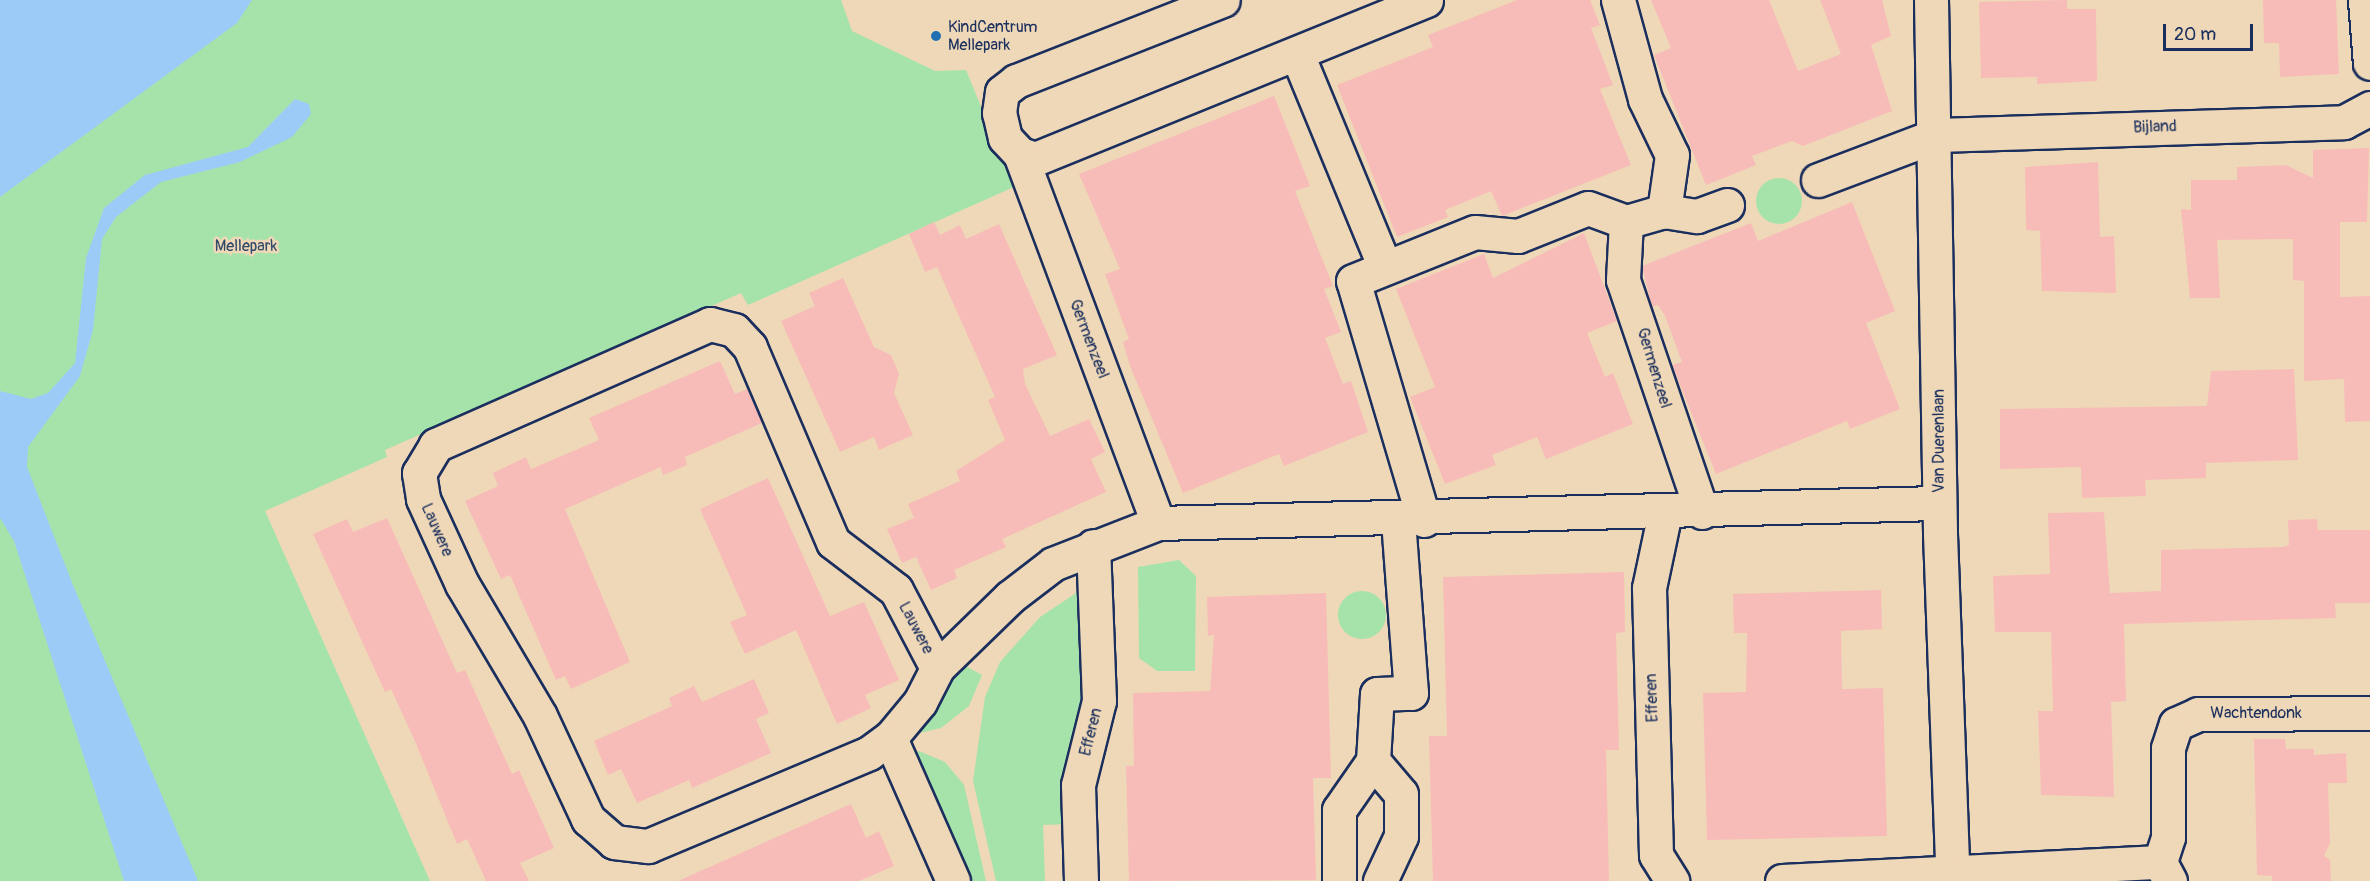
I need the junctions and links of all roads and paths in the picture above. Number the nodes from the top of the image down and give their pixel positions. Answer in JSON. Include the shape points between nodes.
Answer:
{"nodes":[{"id":1,"x":1223,"y":0,"type":"edge"},
{"id":2,"x":1426,"y":0,"type":"edge"},
{"id":3,"x":1618,"y":0,"type":"edge"},
{"id":4,"x":1931,"y":0,"type":"edge"},
{"id":5,"x":2365,"y":0,"type":"edge"},
{"id":6,"x":1297,"y":54,"type":"junction"},
{"id":7,"x":2370,"y":63,"type":"edge"},
{"id":8,"x":2370,"y":108,"type":"edge"},
{"id":9,"x":1937,"y":135,"type":"junction"},
{"id":10,"x":1020,"y":154,"type":"junction"},
{"id":11,"x":1818,"y":180,"type":"dead end"},
{"id":12,"x":1727,"y":205,"type":"dead end"},
{"id":13,"x":1664,"y":211,"type":"junction"},
{"id":14,"x":1626,"y":222,"type":"junction"},
{"id":15,"x":1385,"y":267,"type":"junction"},
{"id":16,"x":1939,"y":504,"type":"junction"},
{"id":17,"x":1665,"y":512,"type":"junction"},
{"id":18,"x":1702,"y":512,"type":"junction"},
{"id":19,"x":1411,"y":520,"type":"junction"},
{"id":20,"x":1158,"y":523,"type":"junction"},
{"id":21,"x":1093,"y":546,"type":"junction"},
{"id":22,"x":937,"y":668,"type":"junction"},
{"id":23,"x":2370,"y":713,"type":"edge"},
{"id":24,"x":890,"y":738,"type":"junction"},
{"id":25,"x":1373,"y":761,"type":"junction"},
{"id":26,"x":2165,"y":871,"type":"edge"},
{"id":27,"x":1953,"y":876,"type":"edge"},
{"id":28,"x":953,"y":881,"type":"edge"},
{"id":29,"x":1082,"y":881,"type":"edge"},
{"id":30,"x":1339,"y":881,"type":"edge"},
{"id":31,"x":1380,"y":881,"type":"edge"},
{"id":32,"x":1672,"y":881,"type":"edge"},
{"id":33,"x":1782,"y":881,"type":"edge"}],
"edges":[{"from":1,"to":10,"type":"street","name":"Germenzeel","via":[[1016,81],[1002,92],[999,113],[1005,138]]},
{"from":2,"to":6,"type":"street"},
{"from":3,"to":13,"type":"street","via":[[1645,99],[1672,155]]},
{"from":4,"to":9,"type":"street","name":"Van Duerenlaan"},
{"from":5,"to":7,"type":"street"},
{"from":6,"to":10,"type":"street","via":[[1035,159]]},
{"from":6,"to":15,"type":"street"},
{"from":8,"to":9,"type":"street","name":"Bijland","via":[[2344,122]]},
{"from":9,"to":11,"type":"street"},
{"from":9,"to":16,"type":"street","name":"Van Duerenlaan"},
{"from":10,"to":20,"type":"street","name":"Germenzeel"},
{"from":12,"to":13,"type":"street","via":[[1697,216]]},
{"from":13,"to":14,"type":"street"},
{"from":14,"to":15,"type":"street","via":[[1588,208],[1518,236],[1475,232]]},
{"from":14,"to":18,"type":"street","name":"Germenzeel","via":[[1623,280]]},
{"from":15,"to":19,"type":"street","via":[[1353,280]]},
{"from":16,"to":18,"type":"street"},
{"from":16,"to":27,"type":"street","name":"Van Duerenlaan"},
{"from":17,"to":18,"type":"street"},
{"from":17,"to":19,"type":"street"},
{"from":17,"to":32,"type":"street","name":"Efferen","via":[[1649,588],[1656,855]]},
{"from":19,"to":20,"type":"street"},
{"from":19,"to":25,"type":"street","via":[[1411,693],[1377,694]]},
{"from":20,"to":21,"type":"street","name":"Lauwere"},
{"from":21,"to":22,"type":"street","name":"Lauwere","via":[[1053,564],[1010,597]]},
{"from":21,"to":29,"type":"street","name":"Efferen","via":[[1099,700],[1078,785]]},
{"from":22,"to":24,"type":"street","name":"Lauwere","via":[[920,702]]},
{"from":22,"to":24,"type":"street","name":"Lauwere","via":[[896,590],[833,542],[750,347],[734,330],[710,324],[436,445],[419,473],[423,499],[462,584],[540,716],[588,819],[614,842],[648,846],[869,753]]},
{"from":23,"to":26,"type":"street","name":"Wachtendonk","via":[[2198,714],[2176,724],[2168,748]]},
{"from":24,"to":28,"type":"street"},
{"from":25,"to":30,"type":"street","via":[[1339,810]]},
{"from":25,"to":31,"type":"street","via":[[1401,794],[1401,836]]},
{"from":26,"to":27,"type":"street","name":"Wachtendonk"},
{"from":27,"to":33,"type":"street"}]}
